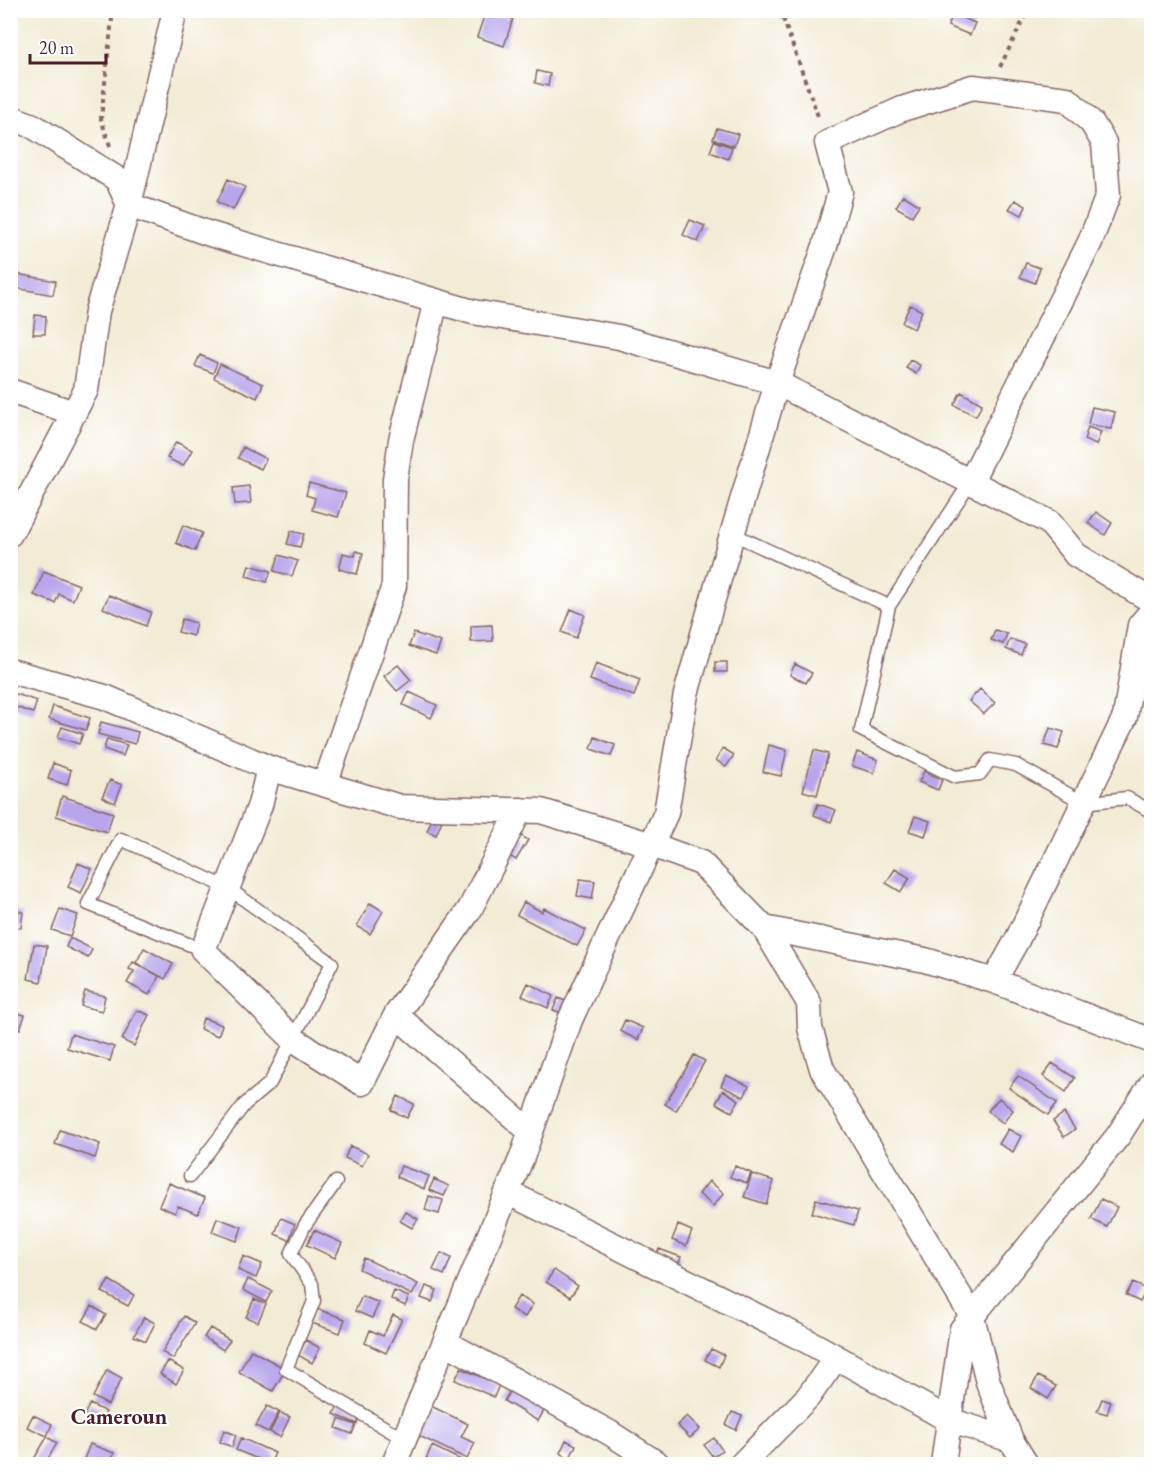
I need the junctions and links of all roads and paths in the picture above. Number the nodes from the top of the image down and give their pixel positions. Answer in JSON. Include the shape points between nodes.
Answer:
{"nodes":[{"id":1,"x":113,"y":10,"type":"edge"},
{"id":2,"x":175,"y":10,"type":"edge"},
{"id":3,"x":780,"y":10,"type":"edge"},
{"id":4,"x":1028,"y":10,"type":"edge"},
{"id":5,"x":989,"y":89,"type":"junction"},
{"id":6,"x":10,"y":117,"type":"edge"},
{"id":7,"x":827,"y":143,"type":"junction"},
{"id":8,"x":112,"y":151,"type":"dead end"},
{"id":9,"x":129,"y":205,"type":"junction"},
{"id":10,"x":436,"y":301,"type":"junction"},
{"id":11,"x":777,"y":383,"type":"junction"},
{"id":12,"x":10,"y":391,"type":"edge"},
{"id":13,"x":74,"y":413,"type":"junction"},
{"id":14,"x":971,"y":481,"type":"junction"},
{"id":15,"x":10,"y":534,"type":"edge"},
{"id":16,"x":733,"y":534,"type":"junction"},
{"id":17,"x":1152,"y":601,"type":"edge"},
{"id":18,"x":890,"y":606,"type":"junction"},
{"id":19,"x":1152,"y":611,"type":"edge"},
{"id":20,"x":10,"y":671,"type":"edge"},
{"id":21,"x":268,"y":768,"type":"junction"},
{"id":22,"x":325,"y":784,"type":"junction"},
{"id":23,"x":1084,"y":803,"type":"junction"},
{"id":24,"x":520,"y":810,"type":"junction"},
{"id":25,"x":1152,"y":812,"type":"edge"},
{"id":26,"x":652,"y":845,"type":"junction"},
{"id":27,"x":228,"y":888,"type":"junction"},
{"id":28,"x":764,"y":928,"type":"junction"},
{"id":29,"x":203,"y":950,"type":"junction"},
{"id":30,"x":994,"y":981,"type":"junction"},
{"id":31,"x":396,"y":1015,"type":"junction"},
{"id":32,"x":293,"y":1039,"type":"junction"},
{"id":33,"x":1152,"y":1041,"type":"edge"},
{"id":34,"x":1152,"y":1083,"type":"edge"},
{"id":35,"x":531,"y":1132,"type":"junction"},
{"id":36,"x":190,"y":1176,"type":"dead end"},
{"id":37,"x":336,"y":1182,"type":"dead end"},
{"id":38,"x":507,"y":1192,"type":"junction"},
{"id":39,"x":972,"y":1316,"type":"junction"},
{"id":40,"x":445,"y":1342,"type":"junction"},
{"id":41,"x":836,"y":1358,"type":"junction"},
{"id":42,"x":949,"y":1420,"type":"junction"},
{"id":43,"x":404,"y":1439,"type":"junction"},
{"id":44,"x":1011,"y":1440,"type":"junction"},
{"id":45,"x":394,"y":1464,"type":"edge"},
{"id":46,"x":658,"y":1464,"type":"edge"},
{"id":47,"x":742,"y":1464,"type":"edge"},
{"id":48,"x":943,"y":1464,"type":"edge"},
{"id":49,"x":1026,"y":1464,"type":"edge"}],
"edges":[{"from":1,"to":8,"type":"path","via":[[101,119]]},
{"from":2,"to":9,"type":"street"},
{"from":3,"to":7,"type":"path"},
{"from":4,"to":5,"type":"path"},
{"from":5,"to":7,"type":"street","via":[[973,87],[902,109]]},
{"from":5,"to":14,"type":"street","via":[[1067,99],[1092,123],[1104,143],[1108,195],[1089,242]]},
{"from":6,"to":9,"type":"street","via":[[33,126],[117,179]]},
{"from":7,"to":11,"type":"street","via":[[840,192]]},
{"from":9,"to":10,"type":"street","via":[[210,234]]},
{"from":9,"to":13,"type":"street","via":[[97,310],[86,390]]},
{"from":10,"to":11,"type":"street","via":[[473,312],[619,337]]},
{"from":10,"to":22,"type":"street","via":[[395,479],[394,586]]},
{"from":11,"to":14,"type":"street"},
{"from":11,"to":16,"type":"street"},
{"from":12,"to":13,"type":"street"},
{"from":13,"to":15,"type":"street"},
{"from":14,"to":17,"type":"street","via":[[1049,522],[1076,555]]},
{"from":14,"to":18,"type":"lane"},
{"from":16,"to":18,"type":"lane"},
{"from":16,"to":26,"type":"street","via":[[686,694],[666,813]]},
{"from":18,"to":23,"type":"lane","via":[[861,730],[955,777],[980,774],[990,760],[1016,765]]},
{"from":19,"to":23,"type":"street","via":[[1140,625],[1125,717]]},
{"from":20,"to":21,"type":"street","via":[[105,697]]},
{"from":21,"to":22,"type":"street"},
{"from":21,"to":27,"type":"street","via":[[260,805]]},
{"from":22,"to":24,"type":"street","via":[[400,807]]},
{"from":23,"to":25,"type":"lane","via":[[1127,798]]},
{"from":23,"to":30,"type":"street"},
{"from":24,"to":26,"type":"street","via":[[541,811]]},
{"from":24,"to":31,"type":"street","via":[[470,909]]},
{"from":26,"to":28,"type":"street","via":[[701,863]]},
{"from":26,"to":35,"type":"street","via":[[570,1020]]},
{"from":27,"to":29,"type":"street"},
{"from":27,"to":29,"type":"lane","via":[[121,839],[88,903]]},
{"from":27,"to":32,"type":"lane","via":[[332,963]]},
{"from":28,"to":30,"type":"street","via":[[925,960]]},
{"from":28,"to":39,"type":"street","via":[[809,1003],[810,1028],[822,1069]]},
{"from":29,"to":32,"type":"street"},
{"from":30,"to":33,"type":"street"},
{"from":31,"to":32,"type":"street","via":[[362,1083]]},
{"from":31,"to":35,"type":"street"},
{"from":32,"to":36,"type":"lane","via":[[270,1083],[244,1105]]},
{"from":34,"to":39,"type":"street","via":[[1118,1136]]},
{"from":35,"to":38,"type":"street"},
{"from":37,"to":43,"type":"lane","via":[[304,1225],[291,1254],[312,1284],[314,1301],[286,1369]]},
{"from":38,"to":40,"type":"street"},
{"from":38,"to":41,"type":"street"},
{"from":39,"to":42,"type":"street","via":[[962,1329]]},
{"from":39,"to":44,"type":"street","via":[[988,1382]]},
{"from":40,"to":43,"type":"street"},
{"from":40,"to":46,"type":"street","via":[[610,1433]]},
{"from":41,"to":42,"type":"street"},
{"from":41,"to":47,"type":"street","via":[[808,1397]]},
{"from":42,"to":44,"type":"street"},
{"from":42,"to":48,"type":"street"},
{"from":43,"to":45,"type":"street"},
{"from":44,"to":49,"type":"street"}]}
